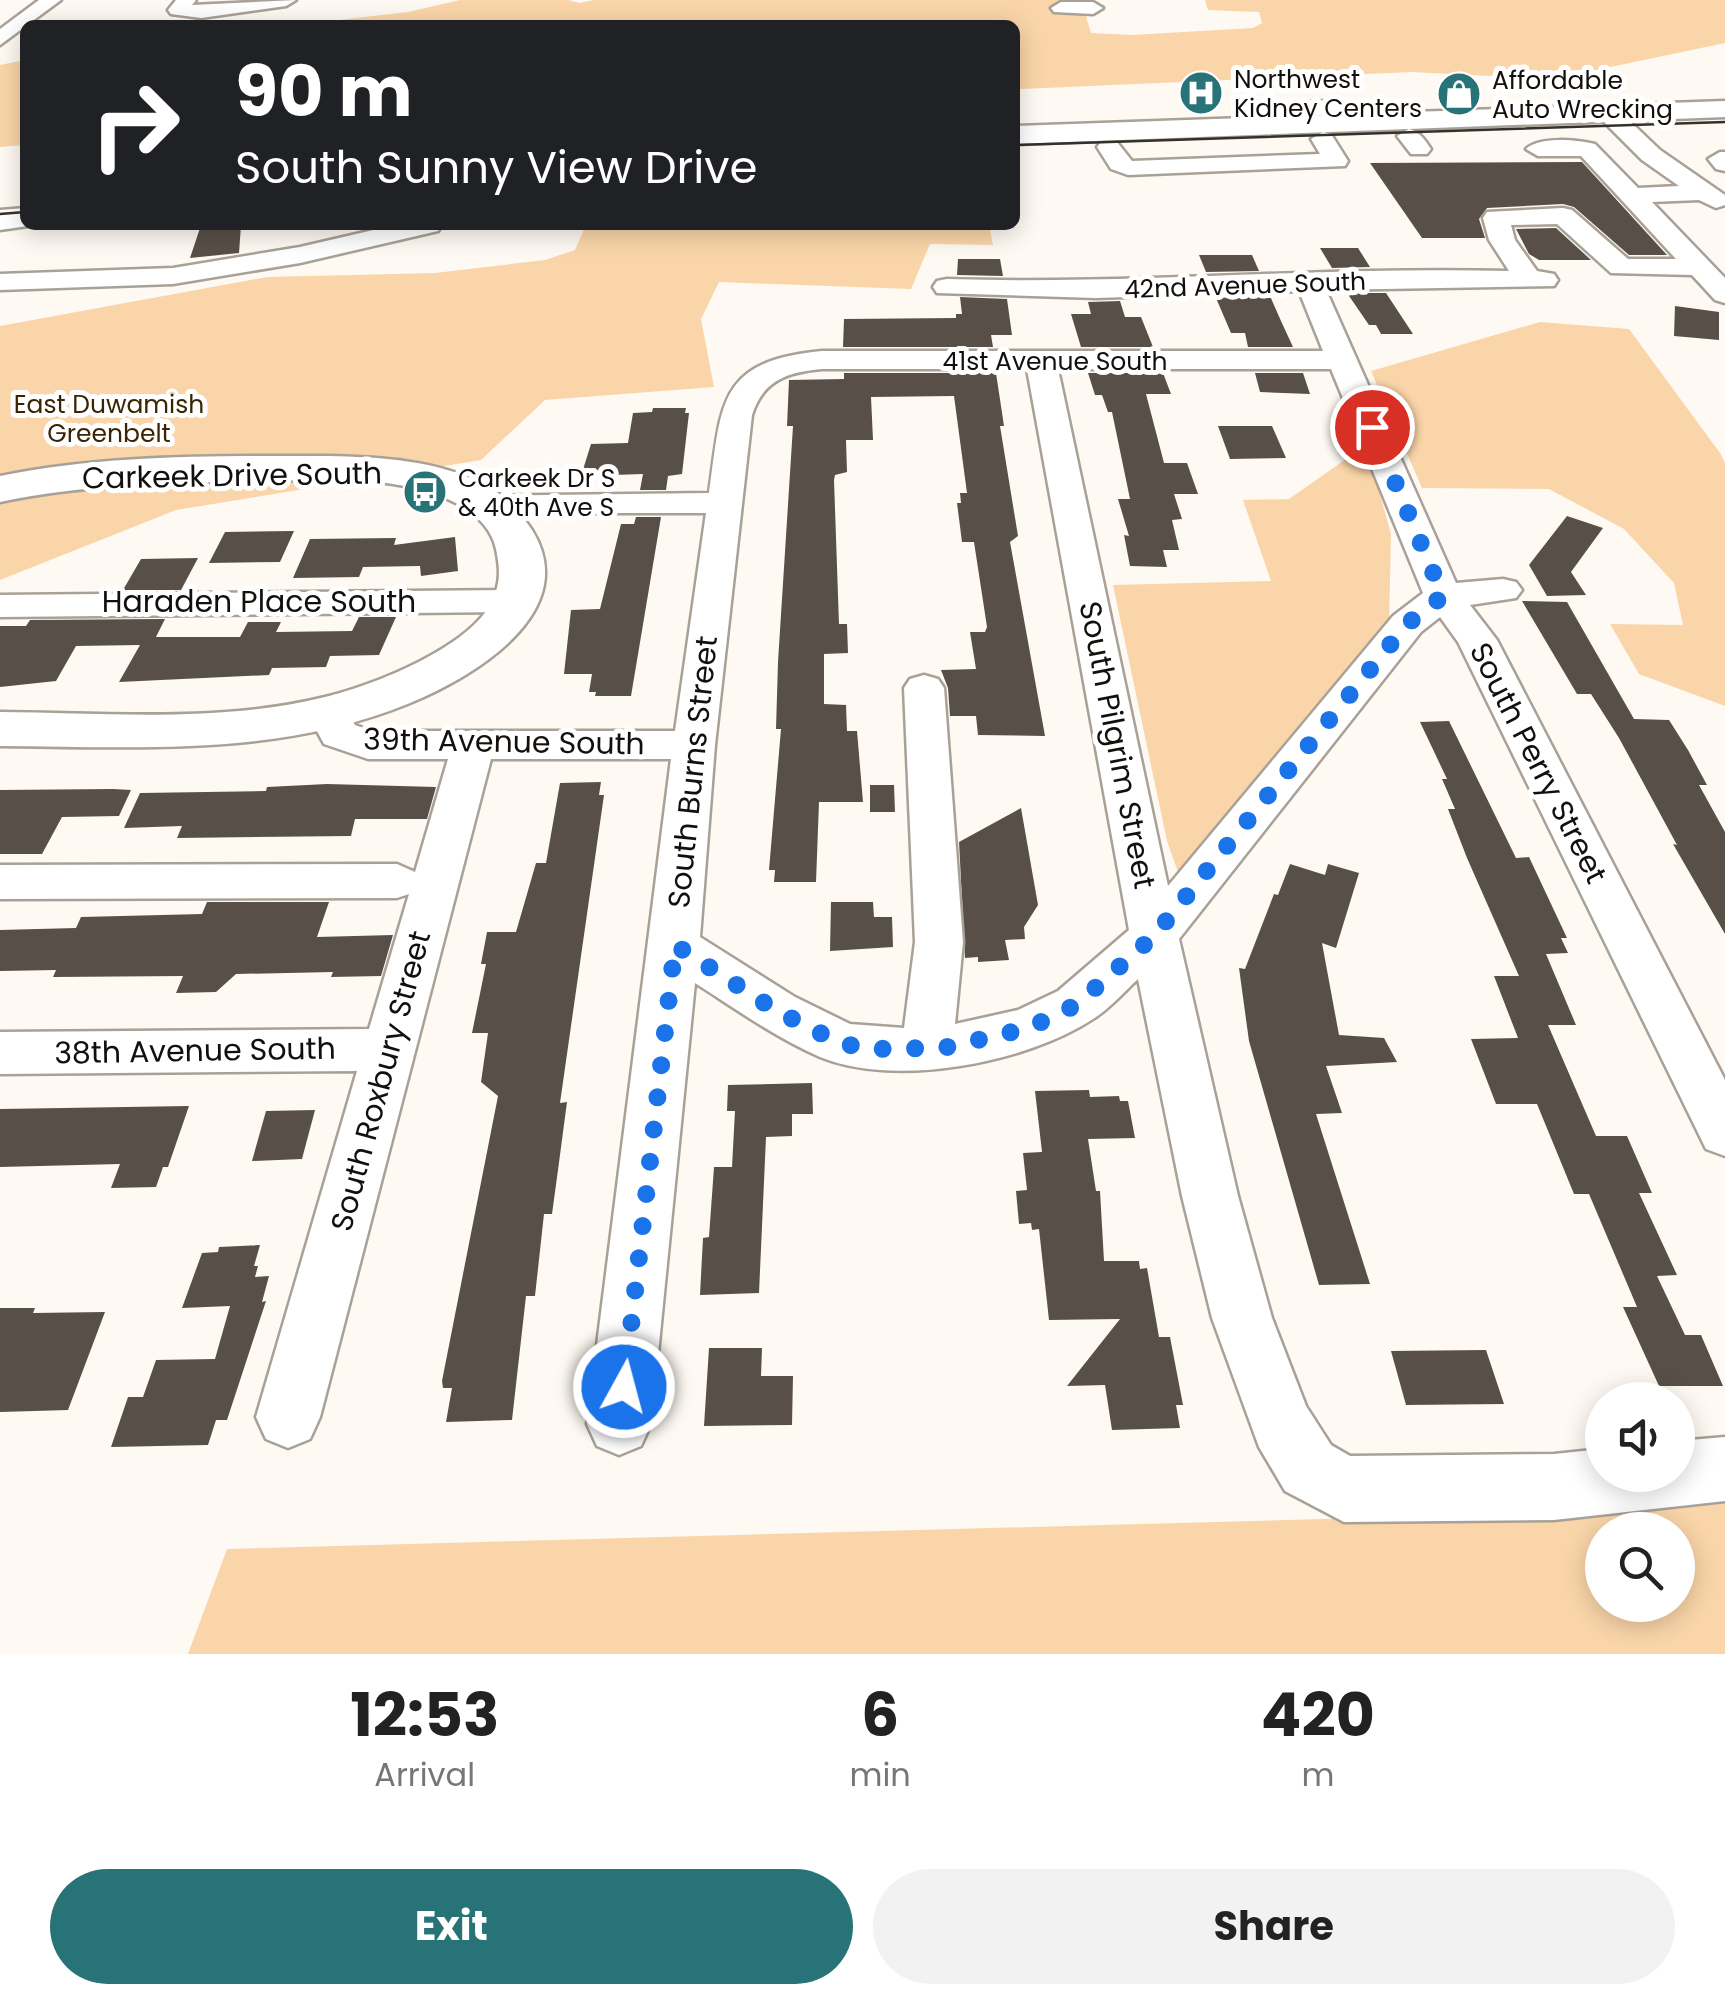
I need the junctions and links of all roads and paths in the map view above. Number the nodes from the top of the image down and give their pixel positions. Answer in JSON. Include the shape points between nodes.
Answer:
{"nodes":[{"id":1,"x":52,"y":0,"type":"edge"},
{"id":2,"x":286,"y":0,"type":"edge"},
{"id":3,"x":184,"y":6,"type":"edge"},
{"id":4,"x":1060,"y":8,"type":"dead end"},
{"id":5,"x":1093,"y":8,"type":"dead end"},
{"id":6,"x":25,"y":20,"type":"edge"},
{"id":7,"x":1307,"y":109,"type":"dead end"},
{"id":8,"x":1725,"y":110,"type":"edge"},
{"id":9,"x":1619,"y":123,"type":"junction"},
{"id":10,"x":1725,"y":127,"type":"edge"},
{"id":11,"x":1333,"y":131,"type":"junction"},
{"id":12,"x":1020,"y":135,"type":"edge"},
{"id":13,"x":1020,"y":150,"type":"edge"},
{"id":14,"x":1538,"y":150,"type":"dead end"},
{"id":15,"x":1725,"y":164,"type":"edge"},
{"id":16,"x":1676,"y":173,"type":"junction"},
{"id":17,"x":1632,"y":196,"type":"junction"},
{"id":18,"x":1715,"y":200,"type":"edge"},
{"id":19,"x":408,"y":230,"type":"edge"},
{"id":20,"x":1715,"y":280,"type":"edge"},
{"id":21,"x":0,"y":282,"type":"edge"},
{"id":22,"x":1309,"y":282,"type":"junction"},
{"id":23,"x":947,"y":287,"type":"dead end"},
{"id":24,"x":1344,"y":360,"type":"junction"},
{"id":25,"x":1042,"y":362,"type":"junction"},
{"id":26,"x":766,"y":370,"type":"joint"},
{"id":27,"x":0,"y":489,"type":"edge"},
{"id":28,"x":485,"y":503,"type":"junction"},
{"id":29,"x":724,"y":503,"type":"junction"},
{"id":30,"x":1504,"y":590,"type":"dead end"},
{"id":31,"x":1443,"y":596,"type":"junction"},
{"id":32,"x":517,"y":600,"type":"junction"},
{"id":33,"x":0,"y":606,"type":"edge"},
{"id":34,"x":924,"y":688,"type":"dead end"},
{"id":35,"x":328,"y":713,"type":"junction"},
{"id":36,"x":0,"y":729,"type":"edge"},
{"id":37,"x":694,"y":745,"type":"junction"},
{"id":38,"x":473,"y":746,"type":"junction"},
{"id":39,"x":397,"y":881,"type":"dead end"},
{"id":40,"x":0,"y":882,"type":"edge"},
{"id":41,"x":1154,"y":936,"type":"junction"},
{"id":42,"x":675,"y":945,"type":"junction"},
{"id":43,"x":927,"y":1049,"type":"junction"},
{"id":44,"x":389,"y":1050,"type":"junction"},
{"id":45,"x":0,"y":1053,"type":"edge"},
{"id":46,"x":1725,"y":1133,"type":"edge"},
{"id":47,"x":288,"y":1417,"type":"dead end"},
{"id":48,"x":619,"y":1424,"type":"dead end"},
{"id":49,"x":1725,"y":1470,"type":"edge"}],
"edges":[{"from":1,"to":6,"type":"street"},
{"from":2,"to":3,"type":"street"},
{"from":4,"to":5,"type":"street"},
{"from":7,"to":11,"type":"street","via":[[1329,108]]},
{"from":8,"to":9,"type":"main road"},
{"from":9,"to":10,"type":"main road"},
{"from":9,"to":11,"type":"main road"},
{"from":9,"to":11,"type":"main road","via":[[1414,143]]},
{"from":9,"to":16,"type":"street"},
{"from":11,"to":12,"type":"main road","via":[[1205,121]]},
{"from":11,"to":13,"type":"main road"},
{"from":14,"to":17,"type":"street","via":[[1587,150]]},
{"from":15,"to":16,"type":"street"},
{"from":16,"to":18,"type":"street"},
{"from":17,"to":18,"type":"street"},
{"from":17,"to":20,"type":"street"},
{"from":19,"to":21,"type":"street","via":[[300,255],[130,280]]},
{"from":20,"to":22,"type":"street","name":"42nd Avenue South","via":[[1621,267],[1563,216],[1496,218],[1502,240],[1536,280]]},
{"from":22,"to":23,"type":"street","name":"42nd Avenue South","via":[[1069,291]]},
{"from":22,"to":24,"type":"street","name":"South Perry Street"},
{"from":24,"to":25,"type":"street","name":"41st Avenue South"},
{"from":24,"to":31,"type":"street","name":"South Perry Street"},
{"from":25,"to":26,"type":"street","name":"41st Avenue South","via":[[822,360]]},
{"from":25,"to":41,"type":"street","name":"South Pilgrim Street"},
{"from":26,"to":29,"type":"street","name":"South Burns Street","via":[[739,402]]},
{"from":27,"to":28,"type":"main road","name":"Carkeek Drive South","via":[[162,470],[346,469],[437,482]]},
{"from":28,"to":29,"type":"street"},
{"from":28,"to":32,"type":"main road","name":"Carkeek Drive South","via":[[522,554]]},
{"from":29,"to":37,"type":"street","name":"South Burns Street"},
{"from":30,"to":31,"type":"street"},
{"from":31,"to":41,"type":"street","via":[[1407,624]]},
{"from":31,"to":46,"type":"street","name":"South Perry Street","via":[[1477,640]]},
{"from":32,"to":33,"type":"street","name":"Haraden Place South"},
{"from":32,"to":35,"type":"main road","via":[[478,645],[446,668],[408,688]]},
{"from":34,"to":43,"type":"street","via":[[939,942]]},
{"from":35,"to":36,"type":"main road","via":[[234,725]]},
{"from":35,"to":38,"type":"street","name":"39th Avenue South","via":[[339,734],[356,744]]},
{"from":37,"to":38,"type":"street","name":"39th Avenue South"},
{"from":37,"to":42,"type":"street","name":"South Burns Street"},
{"from":38,"to":44,"type":"street","name":"South Roxbury Street"},
{"from":39,"to":40,"type":"street"},
{"from":41,"to":43,"type":"street","via":[[1076,1005],[1029,1028]]},
{"from":41,"to":49,"type":"street","name":"South Pilgrim Street","via":[[1242,1318],[1280,1426],[1308,1468],[1344,1490],[1554,1487]]},
{"from":42,"to":43,"type":"street","via":[[838,1042]]},
{"from":42,"to":48,"type":"street","name":"South Burns Street"},
{"from":44,"to":45,"type":"street","name":"38th Avenue South"},
{"from":44,"to":47,"type":"street","name":"South Roxbury Street"}]}
